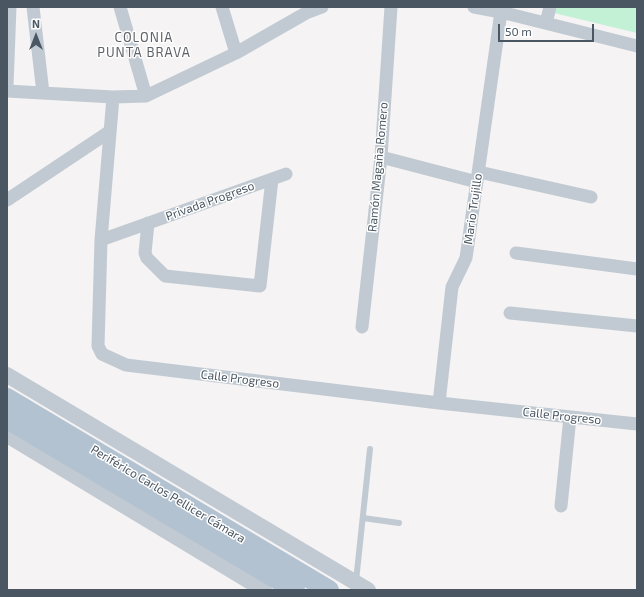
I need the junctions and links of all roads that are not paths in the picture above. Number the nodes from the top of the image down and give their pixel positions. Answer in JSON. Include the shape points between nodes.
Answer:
{"nodes":[{"id":1,"x":10,"y":7,"type":"edge"},
{"id":2,"x":33,"y":7,"type":"edge"},
{"id":3,"x":120,"y":7,"type":"edge"},
{"id":4,"x":222,"y":7,"type":"edge"},
{"id":5,"x":322,"y":7,"type":"edge"},
{"id":6,"x":391,"y":7,"type":"edge"},
{"id":7,"x":474,"y":7,"type":"edge"},
{"id":8,"x":550,"y":7,"type":"edge"},
{"id":9,"x":306,"y":10,"type":"edge"},
{"id":10,"x":501,"y":12,"type":"junction"},
{"id":11,"x":546,"y":23,"type":"junction"},
{"id":12,"x":637,"y":46,"type":"edge"},
{"id":13,"x":236,"y":53,"type":"junction"},
{"id":14,"x":7,"y":86,"type":"edge"},
{"id":15,"x":7,"y":91,"type":"edge"},
{"id":16,"x":43,"y":93,"type":"junction"},
{"id":17,"x":146,"y":96,"type":"junction"},
{"id":18,"x":112,"y":97,"type":"junction"},
{"id":19,"x":110,"y":132,"type":"junction"},
{"id":20,"x":381,"y":158,"type":"junction"},
{"id":21,"x":286,"y":174,"type":"dead end"},
{"id":22,"x":478,"y":177,"type":"junction"},
{"id":23,"x":272,"y":179,"type":"junction"},
{"id":24,"x":591,"y":198,"type":"dead end"},
{"id":25,"x":7,"y":200,"type":"edge"},
{"id":26,"x":148,"y":223,"type":"junction"},
{"id":27,"x":100,"y":240,"type":"junction"},
{"id":28,"x":516,"y":253,"type":"dead end"},
{"id":29,"x":637,"y":268,"type":"edge"},
{"id":30,"x":510,"y":313,"type":"dead end"},
{"id":31,"x":637,"y":326,"type":"edge"},
{"id":32,"x":362,"y":327,"type":"dead end"},
{"id":33,"x":7,"y":375,"type":"edge"},
{"id":34,"x":7,"y":398,"type":"edge"},
{"id":35,"x":439,"y":403,"type":"junction"},
{"id":36,"x":570,"y":417,"type":"junction"},
{"id":37,"x":7,"y":419,"type":"edge"},
{"id":38,"x":637,"y":424,"type":"edge"},
{"id":39,"x":7,"y":435,"type":"edge"},
{"id":40,"x":370,"y":449,"type":"dead end"},
{"id":41,"x":561,"y":506,"type":"dead end"},
{"id":42,"x":363,"y":518,"type":"junction"},
{"id":43,"x":399,"y":523,"type":"dead end"},
{"id":44,"x":362,"y":586,"type":"edge"},
{"id":45,"x":264,"y":590,"type":"edge"},
{"id":46,"x":295,"y":590,"type":"edge"},
{"id":47,"x":329,"y":590,"type":"edge"}],
"edges":[{"from":1,"to":14,"type":"street"},
{"from":2,"to":16,"type":"street"},
{"from":3,"to":17,"type":"street"},
{"from":4,"to":13,"type":"street"},
{"from":5,"to":9,"type":"street"},
{"from":6,"to":20,"type":"street","name":"Ramón Magaña Romero"},
{"from":7,"to":10,"type":"street"},
{"from":8,"to":11,"type":"street"},
{"from":9,"to":13,"type":"street"},
{"from":10,"to":11,"type":"street"},
{"from":10,"to":22,"type":"street","name":"Mario Trujillo"},
{"from":11,"to":12,"type":"street"},
{"from":13,"to":17,"type":"street"},
{"from":15,"to":16,"type":"street"},
{"from":16,"to":18,"type":"street"},
{"from":17,"to":18,"type":"street"},
{"from":18,"to":19,"type":"street","name":"Calle Progreso"},
{"from":19,"to":25,"type":"street"},
{"from":19,"to":27,"type":"street","name":"Calle Progreso"},
{"from":20,"to":22,"type":"street"},
{"from":20,"to":32,"type":"street","name":"Ramón Magaña Romero"},
{"from":21,"to":23,"type":"street","name":"Privada Progreso"},
{"from":22,"to":24,"type":"street"},
{"from":22,"to":35,"type":"street","name":"Mario Trujillo","via":[[466,258],[452,287]]},
{"from":23,"to":26,"type":"street","name":"Privada Progreso"},
{"from":23,"to":26,"type":"street","name":"Privada Progreso","via":[[260,286],[165,276],[144,253]]},
{"from":26,"to":27,"type":"street","name":"Privada Progreso"},
{"from":27,"to":35,"type":"street","name":"Calle Progreso","via":[[98,346],[102,354],[126,365]]},
{"from":28,"to":29,"type":"street"},
{"from":30,"to":31,"type":"street"},
{"from":33,"to":44,"type":"street"},
{"from":34,"to":47,"type":"main road","name":"Periférico Carlos Pellicer Cámara"},
{"from":35,"to":36,"type":"street","name":"Calle Progreso"},
{"from":36,"to":38,"type":"street","name":"Calle Progreso"},
{"from":36,"to":41,"type":"street"},
{"from":37,"to":46,"type":"main road","name":"Periférico Carlos Pellicer Cámara"},
{"from":39,"to":45,"type":"street"},
{"from":40,"to":42,"type":"lane"},
{"from":42,"to":43,"type":"lane"},
{"from":42,"to":44,"type":"lane"}]}
